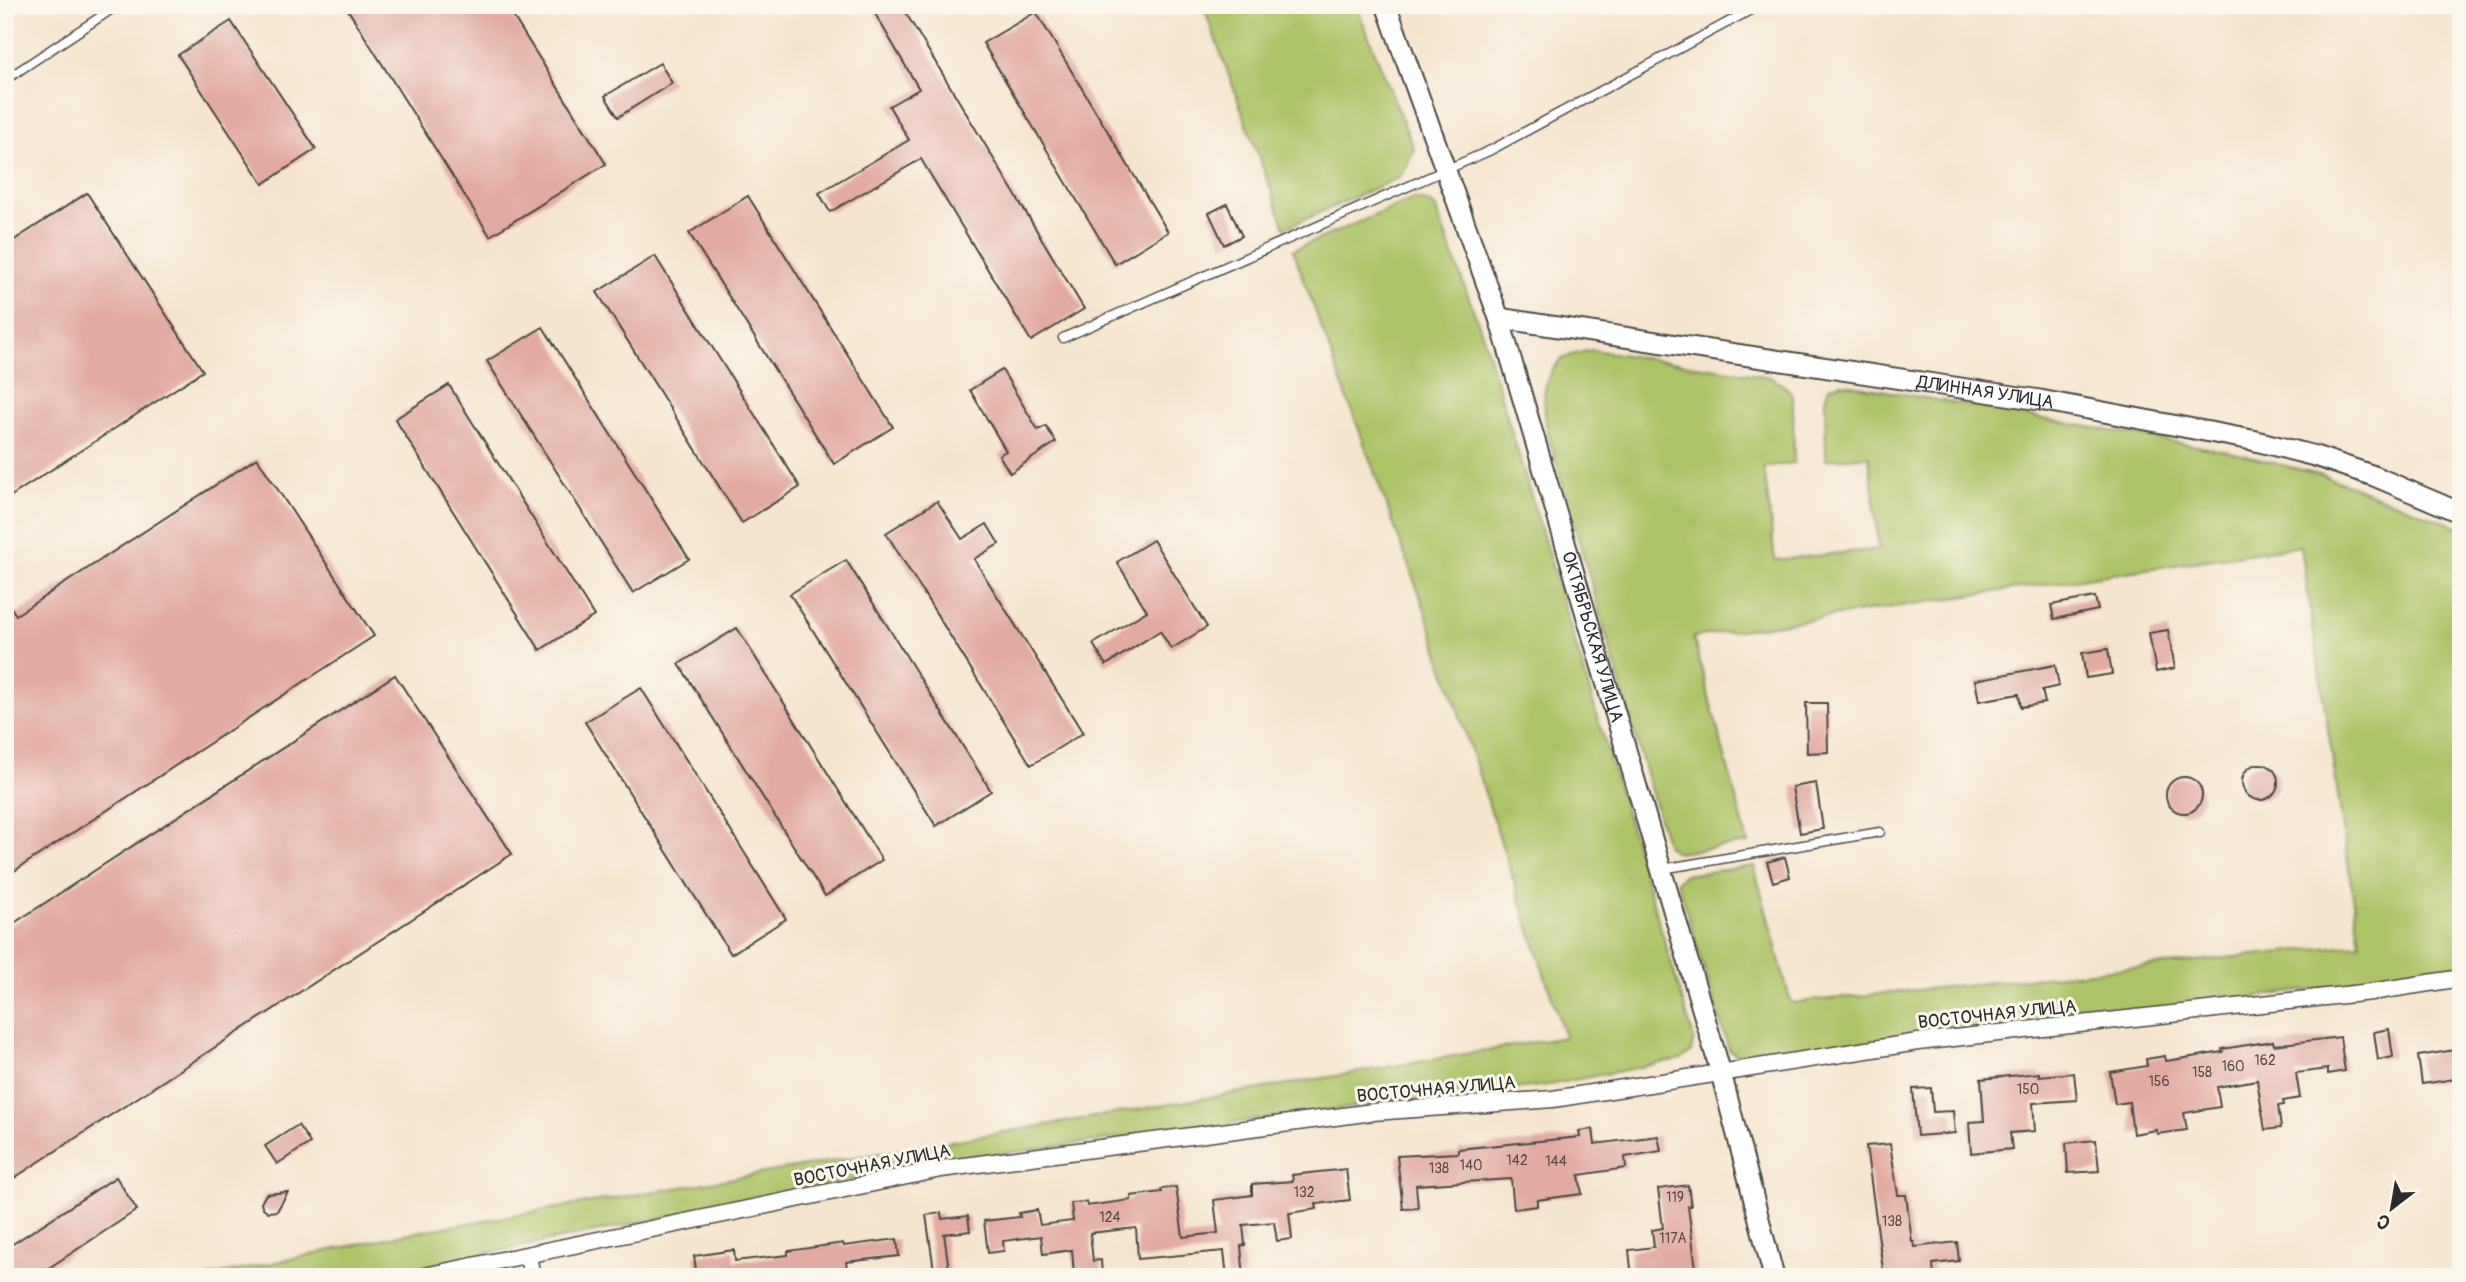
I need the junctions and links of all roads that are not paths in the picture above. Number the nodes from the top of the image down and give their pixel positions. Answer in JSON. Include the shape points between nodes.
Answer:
{"nodes":[{"id":1,"x":118,"y":5,"type":"edge"},
{"id":2,"x":1386,"y":5,"type":"edge"},
{"id":3,"x":1760,"y":5,"type":"edge"},
{"id":4,"x":5,"y":80,"type":"edge"},
{"id":5,"x":1447,"y":168,"type":"junction"},
{"id":6,"x":1499,"y":318,"type":"junction"},
{"id":7,"x":1063,"y":338,"type":"dead end"},
{"id":8,"x":2461,"y":513,"type":"edge"},
{"id":9,"x":1880,"y":832,"type":"dead end"},
{"id":10,"x":1661,"y":869,"type":"junction"},
{"id":11,"x":2461,"y":978,"type":"edge"},
{"id":12,"x":1721,"y":1073,"type":"junction"},
{"id":13,"x":528,"y":1256,"type":"junction"},
{"id":14,"x":420,"y":1277,"type":"edge"},
{"id":15,"x":532,"y":1277,"type":"edge"},
{"id":16,"x":1774,"y":1277,"type":"edge"}],
"edges":[{"from":1,"to":4,"type":"lane"},
{"from":2,"to":5,"type":"street","name":"ОКТЯБРЬСКАЯ УЛИЦА"},
{"from":3,"to":5,"type":"lane","via":[[1491,150]]},
{"from":5,"to":6,"type":"street","name":"ОКТЯБРЬСКАЯ УЛИЦА"},
{"from":5,"to":7,"type":"lane"},
{"from":6,"to":8,"type":"street","name":"ДЛИННАЯ УЛИЦА","via":[[2027,397],[2252,440],[2374,476]]},
{"from":6,"to":10,"type":"street","name":"ОКТЯБРЬСКАЯ УЛИЦА"},
{"from":9,"to":10,"type":"lane"},
{"from":10,"to":12,"type":"street","name":"ОКТЯБРЬСКАЯ УЛИЦА"},
{"from":11,"to":12,"type":"street","name":"ВОСТОЧНАЯ УЛИЦА","via":[[1918,1042]]},
{"from":12,"to":13,"type":"street","name":"ВОСТОЧНАЯ УЛИЦА","via":[[1553,1099],[1373,1112],[941,1169]]},
{"from":12,"to":16,"type":"street","name":"ОКТЯБРЬСКАЯ УЛИЦА"},
{"from":13,"to":14,"type":"street","name":"ВОСТОЧНАЯ УЛИЦА"},
{"from":13,"to":15,"type":"street"}]}
